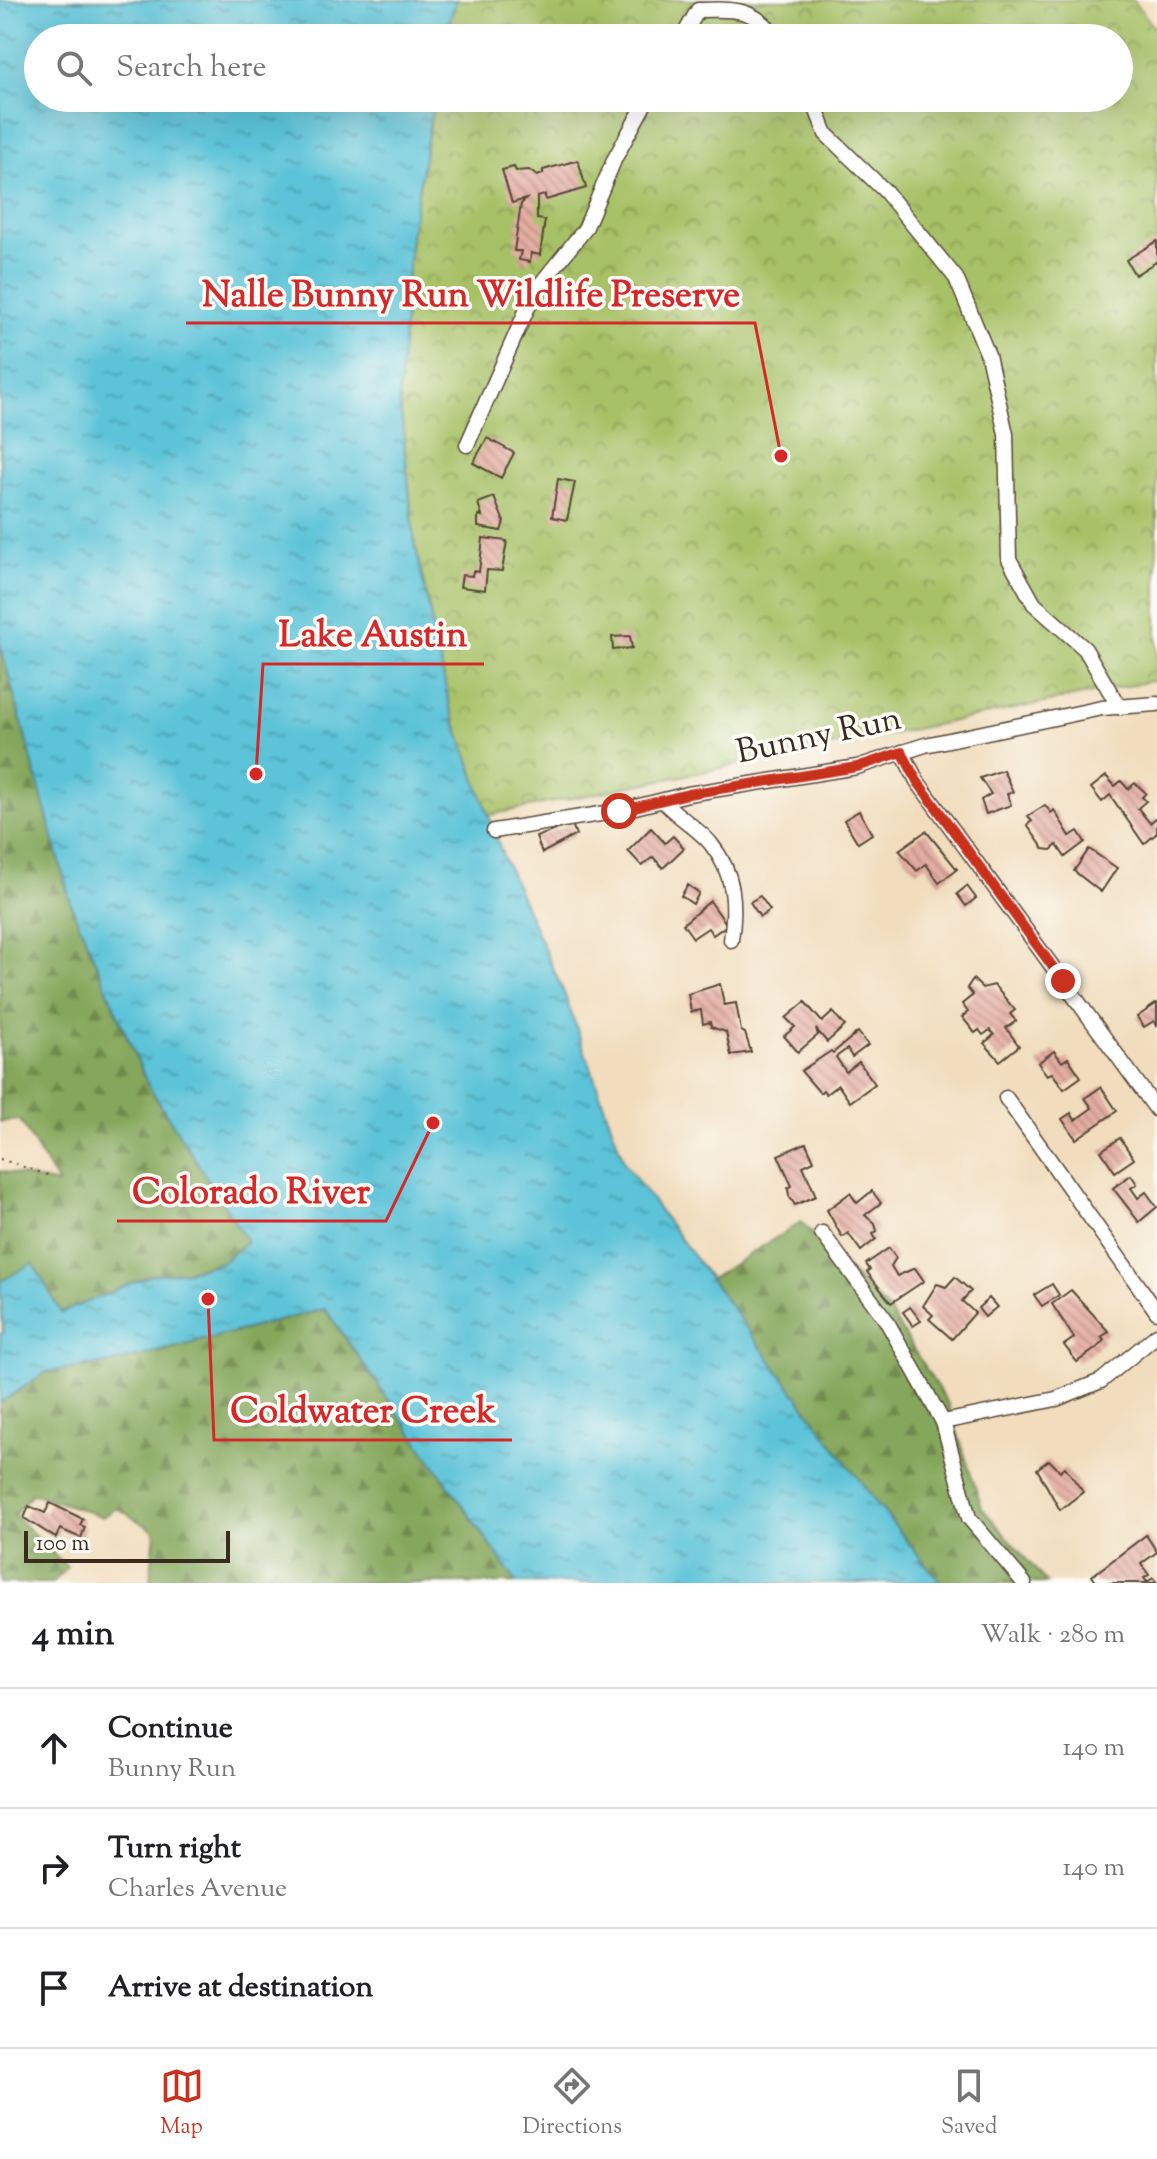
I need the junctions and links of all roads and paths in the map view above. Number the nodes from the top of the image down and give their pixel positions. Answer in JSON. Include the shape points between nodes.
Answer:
{"nodes":[{"id":1,"x":690,"y":24,"type":"edge"},
{"id":2,"x":764,"y":24,"type":"edge"},
{"id":3,"x":640,"y":112,"type":"edge"},
{"id":4,"x":817,"y":112,"type":"edge"},
{"id":5,"x":467,"y":445,"type":"dead end"},
{"id":6,"x":1157,"y":704,"type":"edge"},
{"id":7,"x":1119,"y":707,"type":"junction"},
{"id":8,"x":902,"y":752,"type":"junction"},
{"id":9,"x":664,"y":802,"type":"junction"},
{"id":10,"x":494,"y":831,"type":"dead end"},
{"id":11,"x":731,"y":940,"type":"dead end"},
{"id":12,"x":1006,"y":1098,"type":"dead end"},
{"id":13,"x":1157,"y":1110,"type":"edge"},
{"id":14,"x":0,"y":1159,"type":"edge"},
{"id":15,"x":48,"y":1175,"type":"dead end"},
{"id":16,"x":822,"y":1233,"type":"dead end"},
{"id":17,"x":1157,"y":1312,"type":"edge"},
{"id":18,"x":1157,"y":1335,"type":"edge"},
{"id":19,"x":943,"y":1422,"type":"junction"},
{"id":20,"x":1024,"y":1583,"type":"edge"}],
"edges":[{"from":1,"to":2,"type":"street","via":[[698,10],[741,9]]},
{"from":3,"to":5,"type":"street","via":[[585,229],[535,291]]},
{"from":4,"to":7,"type":"street","via":[[826,134],[886,192],[956,278],[988,355],[1006,434],[1009,559],[1034,604],[1085,649]]},
{"from":6,"to":7,"type":"street","name":"Bunny Run"},
{"from":7,"to":8,"type":"street","name":"Bunny Run"},
{"from":8,"to":9,"type":"street","name":"Bunny Run","via":[[857,767]]},
{"from":8,"to":13,"type":"street","via":[[917,781]]},
{"from":9,"to":10,"type":"street","name":"Bunny Run"},
{"from":9,"to":11,"type":"street","via":[[710,842],[729,874],[736,903]]},
{"from":12,"to":17,"type":"street"},
{"from":14,"to":15,"type":"path"},
{"from":16,"to":19,"type":"street","via":[[886,1320]]},
{"from":18,"to":19,"type":"street","via":[[1101,1381],[1056,1399]]},
{"from":19,"to":20,"type":"street","via":[[969,1518]]}]}
